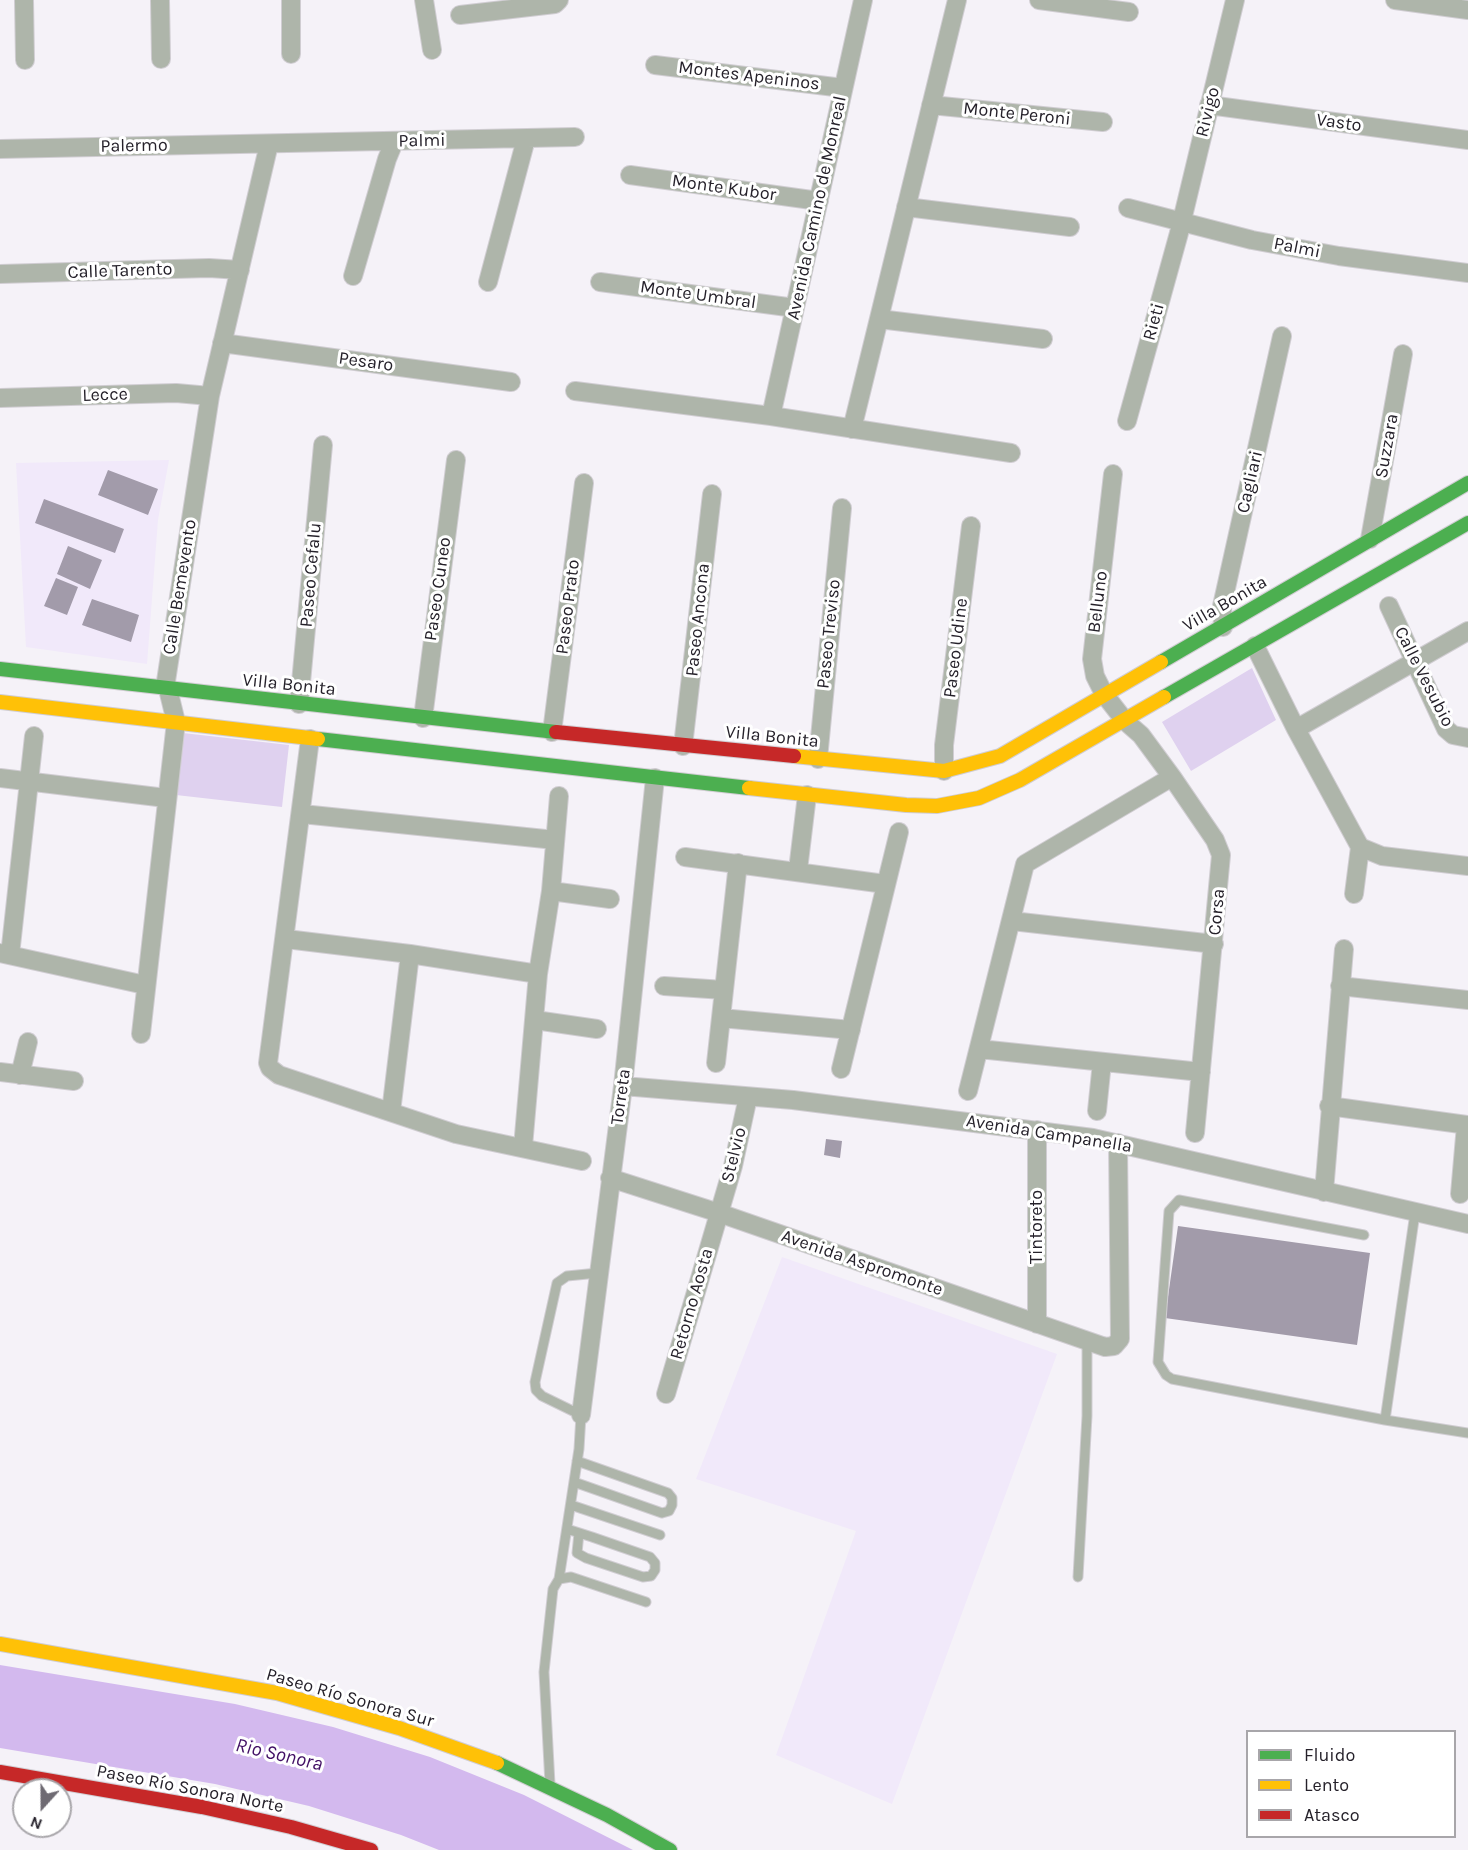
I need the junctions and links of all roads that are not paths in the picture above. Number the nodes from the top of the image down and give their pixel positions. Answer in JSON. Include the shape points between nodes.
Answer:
{"nodes":[{"id":1,"x":24,"y":0,"type":"edge"},
{"id":2,"x":160,"y":0,"type":"edge"},
{"id":3,"x":291,"y":0,"type":"edge"},
{"id":4,"x":424,"y":0,"type":"edge"},
{"id":5,"x":559,"y":0,"type":"edge"},
{"id":6,"x":863,"y":0,"type":"edge"},
{"id":7,"x":957,"y":0,"type":"edge"},
{"id":8,"x":1039,"y":0,"type":"edge"},
{"id":9,"x":1235,"y":0,"type":"edge"},
{"id":10,"x":1395,"y":0,"type":"edge"},
{"id":11,"x":1468,"y":9,"type":"edge"},
{"id":12,"x":1129,"y":12,"type":"dead end"},
{"id":13,"x":460,"y":15,"type":"dead end"},
{"id":14,"x":432,"y":50,"type":"dead end"},
{"id":15,"x":291,"y":54,"type":"dead end"},
{"id":16,"x":161,"y":59,"type":"dead end"},
{"id":17,"x":25,"y":60,"type":"dead end"},
{"id":18,"x":655,"y":65,"type":"dead end"},
{"id":19,"x":843,"y":88,"type":"junction"},
{"id":20,"x":931,"y":105,"type":"junction"},
{"id":21,"x":1209,"y":105,"type":"junction"},
{"id":22,"x":1102,"y":122,"type":"dead end"},
{"id":23,"x":575,"y":137,"type":"dead end"},
{"id":24,"x":526,"y":139,"type":"junction"},
{"id":25,"x":1468,"y":140,"type":"edge"},
{"id":26,"x":394,"y":142,"type":"junction"},
{"id":27,"x":268,"y":144,"type":"junction"},
{"id":28,"x":0,"y":149,"type":"edge"},
{"id":29,"x":630,"y":175,"type":"dead end"},
{"id":30,"x":819,"y":201,"type":"junction"},
{"id":31,"x":906,"y":207,"type":"junction"},
{"id":32,"x":1128,"y":208,"type":"dead end"},
{"id":33,"x":1181,"y":223,"type":"junction"},
{"id":34,"x":1070,"y":227,"type":"dead end"},
{"id":35,"x":240,"y":270,"type":"junction"},
{"id":36,"x":1468,"y":273,"type":"edge"},
{"id":37,"x":0,"y":274,"type":"edge"},
{"id":38,"x":353,"y":276,"type":"dead end"},
{"id":39,"x":488,"y":282,"type":"dead end"},
{"id":40,"x":600,"y":282,"type":"dead end"},
{"id":41,"x":795,"y":308,"type":"junction"},
{"id":42,"x":879,"y":318,"type":"junction"},
{"id":43,"x":1282,"y":336,"type":"dead end"},
{"id":44,"x":1043,"y":339,"type":"dead end"},
{"id":45,"x":222,"y":343,"type":"junction"},
{"id":46,"x":1403,"y":354,"type":"dead end"},
{"id":47,"x":511,"y":382,"type":"dead end"},
{"id":48,"x":575,"y":391,"type":"dead end"},
{"id":49,"x":210,"y":396,"type":"junction"},
{"id":50,"x":0,"y":398,"type":"edge"},
{"id":51,"x":771,"y":416,"type":"junction"},
{"id":52,"x":1127,"y":421,"type":"dead end"},
{"id":53,"x":852,"y":429,"type":"junction"},
{"id":54,"x":323,"y":445,"type":"dead end"},
{"id":55,"x":1011,"y":453,"type":"dead end"},
{"id":56,"x":456,"y":460,"type":"dead end"},
{"id":57,"x":1113,"y":474,"type":"dead end"},
{"id":58,"x":584,"y":483,"type":"dead end"},
{"id":59,"x":1468,"y":483,"type":"edge"},
{"id":60,"x":712,"y":494,"type":"dead end"},
{"id":61,"x":842,"y":508,"type":"dead end"},
{"id":62,"x":1468,"y":523,"type":"edge"},
{"id":63,"x":971,"y":526,"type":"dead end"},
{"id":64,"x":1370,"y":539,"type":"junction"},
{"id":65,"x":1389,"y":606,"type":"dead end"},
{"id":66,"x":1223,"y":627,"type":"junction"},
{"id":67,"x":1468,"y":631,"type":"edge"},
{"id":68,"x":1255,"y":646,"type":"junction"},
{"id":69,"x":1416,"y":662,"type":"junction"},
{"id":70,"x":0,"y":669,"type":"edge"},
{"id":71,"x":166,"y":690,"type":"junction"},
{"id":72,"x":1104,"y":694,"type":"junction"},
{"id":73,"x":0,"y":702,"type":"edge"},
{"id":74,"x":299,"y":704,"type":"junction"},
{"id":75,"x":423,"y":718,"type":"junction"},
{"id":76,"x":1125,"y":721,"type":"junction"},
{"id":77,"x":176,"y":722,"type":"junction"},
{"id":78,"x":1296,"y":729,"type":"junction"},
{"id":79,"x":552,"y":732,"type":"junction"},
{"id":80,"x":34,"y":736,"type":"dead end"},
{"id":81,"x":1468,"y":738,"type":"edge"},
{"id":82,"x":310,"y":739,"type":"junction"},
{"id":83,"x":683,"y":746,"type":"junction"},
{"id":84,"x":818,"y":759,"type":"junction"},
{"id":85,"x":944,"y":771,"type":"junction"},
{"id":86,"x":1172,"y":777,"type":"junction"},
{"id":87,"x":0,"y":778,"type":"edge"},
{"id":88,"x":655,"y":778,"type":"junction"},
{"id":89,"x":29,"y":782,"type":"junction"},
{"id":90,"x":807,"y":795,"type":"junction"},
{"id":91,"x":559,"y":796,"type":"dead end"},
{"id":92,"x":166,"y":798,"type":"junction"},
{"id":93,"x":302,"y":814,"type":"junction"},
{"id":94,"x":899,"y":832,"type":"dead end"},
{"id":95,"x":555,"y":840,"type":"junction"},
{"id":96,"x":1360,"y":847,"type":"junction"},
{"id":97,"x":685,"y":857,"type":"dead end"},
{"id":98,"x":738,"y":863,"type":"junction"},
{"id":99,"x":1468,"y":866,"type":"edge"},
{"id":100,"x":798,"y":870,"type":"junction"},
{"id":101,"x":885,"y":884,"type":"junction"},
{"id":102,"x":551,"y":891,"type":"junction"},
{"id":103,"x":1354,"y":894,"type":"dead end"},
{"id":104,"x":610,"y":899,"type":"dead end"},
{"id":105,"x":1012,"y":921,"type":"junction"},
{"id":106,"x":286,"y":939,"type":"junction"},
{"id":107,"x":1214,"y":944,"type":"junction"},
{"id":108,"x":1344,"y":949,"type":"dead end"},
{"id":109,"x":5,"y":954,"type":"edge"},
{"id":110,"x":410,"y":954,"type":"junction"},
{"id":111,"x":538,"y":974,"type":"junction"},
{"id":112,"x":145,"y":985,"type":"junction"},
{"id":113,"x":664,"y":986,"type":"dead end"},
{"id":114,"x":1340,"y":986,"type":"junction"},
{"id":115,"x":724,"y":990,"type":"junction"},
{"id":116,"x":1468,"y":1000,"type":"edge"},
{"id":117,"x":721,"y":1018,"type":"junction"},
{"id":118,"x":535,"y":1020,"type":"junction"},
{"id":119,"x":597,"y":1029,"type":"dead end"},
{"id":120,"x":851,"y":1030,"type":"junction"},
{"id":121,"x":141,"y":1034,"type":"dead end"},
{"id":122,"x":28,"y":1042,"type":"dead end"},
{"id":123,"x":979,"y":1049,"type":"junction"},
{"id":124,"x":1102,"y":1062,"type":"junction"},
{"id":125,"x":716,"y":1063,"type":"dead end"},
{"id":126,"x":841,"y":1069,"type":"dead end"},
{"id":127,"x":0,"y":1072,"type":"edge"},
{"id":128,"x":1201,"y":1072,"type":"junction"},
{"id":129,"x":20,"y":1075,"type":"junction"},
{"id":130,"x":74,"y":1081,"type":"dead end"},
{"id":131,"x":623,"y":1086,"type":"junction"},
{"id":132,"x":968,"y":1091,"type":"dead end"},
{"id":133,"x":748,"y":1097,"type":"junction"},
{"id":134,"x":1329,"y":1106,"type":"junction"},
{"id":135,"x":1097,"y":1111,"type":"dead end"},
{"id":136,"x":391,"y":1112,"type":"junction"},
{"id":137,"x":1467,"y":1125,"type":"edge"},
{"id":138,"x":1037,"y":1130,"type":"junction"},
{"id":139,"x":1195,"y":1133,"type":"dead end"},
{"id":140,"x":1118,"y":1143,"type":"junction"},
{"id":141,"x":523,"y":1147,"type":"junction"},
{"id":142,"x":582,"y":1161,"type":"dead end"},
{"id":143,"x":610,"y":1178,"type":"junction"},
{"id":144,"x":1324,"y":1192,"type":"junction"},
{"id":145,"x":1460,"y":1194,"type":"dead end"},
{"id":146,"x":719,"y":1213,"type":"junction"},
{"id":147,"x":1415,"y":1213,"type":"junction"},
{"id":148,"x":1468,"y":1224,"type":"edge"},
{"id":149,"x":1364,"y":1235,"type":"dead end"},
{"id":150,"x":598,"y":1273,"type":"junction"},
{"id":151,"x":1037,"y":1324,"type":"junction"},
{"id":152,"x":1087,"y":1341,"type":"junction"},
{"id":153,"x":666,"y":1394,"type":"dead end"},
{"id":154,"x":581,"y":1415,"type":"junction"},
{"id":155,"x":1385,"y":1420,"type":"junction"},
{"id":156,"x":1468,"y":1432,"type":"edge"},
{"id":157,"x":577,"y":1461,"type":"junction"},
{"id":158,"x":574,"y":1482,"type":"junction"},
{"id":159,"x":571,"y":1505,"type":"junction"},
{"id":160,"x":567,"y":1529,"type":"junction"},
{"id":161,"x":579,"y":1533,"type":"junction"},
{"id":162,"x":660,"y":1535,"type":"dead end"},
{"id":163,"x":1078,"y":1577,"type":"dead end"},
{"id":164,"x":559,"y":1579,"type":"junction"},
{"id":165,"x":646,"y":1602,"type":"dead end"},
{"id":166,"x":0,"y":1644,"type":"edge"},
{"id":167,"x":0,"y":1772,"type":"edge"},
{"id":168,"x":551,"y":1789,"type":"junction"},
{"id":169,"x":371,"y":1850,"type":"edge"},
{"id":170,"x":670,"y":1850,"type":"edge"}],
"edges":[{"from":1,"to":17,"type":"street"},
{"from":2,"to":16,"type":"street"},
{"from":3,"to":15,"type":"street"},
{"from":4,"to":14,"type":"street"},
{"from":5,"to":13,"type":"street","via":[[555,4]]},
{"from":6,"to":19,"type":"street","name":"Avenida Camino de Monreal"},
{"from":7,"to":20,"type":"street"},
{"from":8,"to":12,"type":"street"},
{"from":9,"to":21,"type":"street","name":"Rivigo"},
{"from":10,"to":11,"type":"street"},
{"from":18,"to":19,"type":"street","name":"Montes Apeninos"},
{"from":19,"to":30,"type":"street","name":"Avenida Camino de Monreal"},
{"from":20,"to":22,"type":"street","name":"Monte Peroni"},
{"from":20,"to":31,"type":"street"},
{"from":21,"to":25,"type":"street","name":"Vasto"},
{"from":21,"to":33,"type":"street","name":"Rivigo"},
{"from":23,"to":24,"type":"street","name":"Palmi"},
{"from":24,"to":26,"type":"street","name":"Palmi"},
{"from":24,"to":39,"type":"street"},
{"from":26,"to":27,"type":"street","name":"Palmi"},
{"from":26,"to":38,"type":"street"},
{"from":27,"to":28,"type":"street","name":"Palermo"},
{"from":27,"to":35,"type":"street","name":"Calle Bemevento"},
{"from":29,"to":30,"type":"street","name":"Monte Kubor"},
{"from":30,"to":41,"type":"street","name":"Avenida Camino de Monreal"},
{"from":31,"to":34,"type":"street"},
{"from":31,"to":42,"type":"street"},
{"from":32,"to":33,"type":"street","name":"Palmi"},
{"from":33,"to":36,"type":"street","name":"Palmi","via":[[1339,256]]},
{"from":33,"to":52,"type":"street","name":"Rieti"},
{"from":35,"to":37,"type":"street","name":"Calle Tarento"},
{"from":35,"to":45,"type":"street","name":"Calle Bemevento"},
{"from":40,"to":41,"type":"street","name":"Monte Umbral"},
{"from":41,"to":51,"type":"street","name":"Avenida Camino de Monreal"},
{"from":42,"to":44,"type":"street"},
{"from":42,"to":53,"type":"street"},
{"from":43,"to":66,"type":"street","name":"Cagliari","via":[[1222,606]]},
{"from":45,"to":47,"type":"street","name":"Pesaro"},
{"from":45,"to":49,"type":"street","name":"Calle Bemevento"},
{"from":46,"to":64,"type":"street","name":"Suzzara"},
{"from":48,"to":51,"type":"street"},
{"from":49,"to":50,"type":"street","name":"Lecce","via":[[176,393]]},
{"from":49,"to":71,"type":"street","name":"Calle Bemevento"},
{"from":51,"to":53,"type":"street"},
{"from":53,"to":55,"type":"street"},
{"from":54,"to":74,"type":"street","name":"Paseo Cefalu"},
{"from":56,"to":75,"type":"street","name":"Paseo Cuneo"},
{"from":57,"to":72,"type":"street","name":"Belluno","via":[[1092,658]]},
{"from":58,"to":79,"type":"street","name":"Paseo Prato"},
{"from":59,"to":64,"type":"street","name":"Villa Bonita"},
{"from":60,"to":83,"type":"street","name":"Paseo Ancona"},
{"from":61,"to":84,"type":"street","name":"Paseo Treviso"},
{"from":62,"to":68,"type":"street"},
{"from":63,"to":85,"type":"street","name":"Paseo Udine"},
{"from":64,"to":66,"type":"street","name":"Villa Bonita"},
{"from":65,"to":69,"type":"street","name":"Calle Vesubio"},
{"from":66,"to":72,"type":"street","name":"Villa Bonita"},
{"from":67,"to":69,"type":"street"},
{"from":68,"to":76,"type":"street"},
{"from":68,"to":78,"type":"street"},
{"from":69,"to":78,"type":"street"},
{"from":69,"to":81,"type":"street","name":"Calle Vesubio","via":[[1446,729]]},
{"from":70,"to":71,"type":"street","name":"Villa Bonita"},
{"from":71,"to":74,"type":"street","name":"Villa Bonita"},
{"from":71,"to":77,"type":"street","name":"Calle Bemevento"},
{"from":72,"to":76,"type":"street","name":"Belluno"},
{"from":72,"to":85,"type":"street","name":"Villa Bonita","via":[[1000,756]]},
{"from":73,"to":77,"type":"street"},
{"from":74,"to":75,"type":"street","name":"Villa Bonita"},
{"from":75,"to":79,"type":"street","name":"Villa Bonita"},
{"from":76,"to":86,"type":"street","name":"Corsa","via":[[1141,735]]},
{"from":76,"to":90,"type":"street","via":[[1020,780],[958,803],[906,805]]},
{"from":77,"to":82,"type":"street"},
{"from":77,"to":92,"type":"street","name":"Calle Bemevento"},
{"from":78,"to":96,"type":"street"},
{"from":79,"to":83,"type":"street","name":"Villa Bonita"},
{"from":80,"to":89,"type":"street"},
{"from":82,"to":88,"type":"street"},
{"from":82,"to":93,"type":"street"},
{"from":83,"to":84,"type":"street","name":"Villa Bonita"},
{"from":84,"to":85,"type":"street","name":"Villa Bonita"},
{"from":86,"to":105,"type":"street","via":[[1029,861],[1022,872]]},
{"from":86,"to":107,"type":"street","name":"Corsa","via":[[1219,848]]},
{"from":87,"to":89,"type":"street"},
{"from":88,"to":90,"type":"street"},
{"from":88,"to":131,"type":"street","name":"Torreta"},
{"from":89,"to":92,"type":"street"},
{"from":89,"to":109,"type":"street"},
{"from":90,"to":100,"type":"street"},
{"from":91,"to":95,"type":"street"},
{"from":92,"to":112,"type":"street","name":"Calle Bemevento"},
{"from":93,"to":95,"type":"street"},
{"from":93,"to":106,"type":"street"},
{"from":94,"to":101,"type":"street"},
{"from":95,"to":102,"type":"street"},
{"from":96,"to":99,"type":"street","via":[[1382,856]]},
{"from":96,"to":103,"type":"street"},
{"from":97,"to":98,"type":"street"},
{"from":98,"to":100,"type":"street"},
{"from":98,"to":115,"type":"street"},
{"from":100,"to":101,"type":"street"},
{"from":101,"to":120,"type":"street"},
{"from":102,"to":104,"type":"street"},
{"from":102,"to":111,"type":"street"},
{"from":105,"to":107,"type":"street"},
{"from":105,"to":123,"type":"street"},
{"from":106,"to":110,"type":"street"},
{"from":106,"to":136,"type":"street","via":[[270,1068],[279,1075]]},
{"from":107,"to":128,"type":"street","name":"Corsa"},
{"from":108,"to":114,"type":"street"},
{"from":109,"to":112,"type":"street"},
{"from":110,"to":111,"type":"street"},
{"from":110,"to":136,"type":"street"},
{"from":111,"to":118,"type":"street"},
{"from":112,"to":121,"type":"street","name":"Calle Bemevento"},
{"from":113,"to":115,"type":"street"},
{"from":114,"to":116,"type":"street"},
{"from":114,"to":134,"type":"street"},
{"from":115,"to":117,"type":"street"},
{"from":117,"to":120,"type":"street"},
{"from":117,"to":125,"type":"street"},
{"from":118,"to":119,"type":"street"},
{"from":118,"to":141,"type":"street"},
{"from":120,"to":126,"type":"street"},
{"from":122,"to":129,"type":"street"},
{"from":123,"to":124,"type":"street"},
{"from":123,"to":132,"type":"street"},
{"from":124,"to":128,"type":"street"},
{"from":124,"to":135,"type":"street"},
{"from":127,"to":129,"type":"street"},
{"from":128,"to":139,"type":"street","name":"Corsa"},
{"from":129,"to":130,"type":"street"},
{"from":131,"to":133,"type":"street","name":"Avenida Campanella"},
{"from":131,"to":143,"type":"street","name":"Torreta"},
{"from":133,"to":138,"type":"street","name":"Avenida Campanella"},
{"from":133,"to":146,"type":"street","name":"Stelvio"},
{"from":134,"to":137,"type":"street"},
{"from":134,"to":144,"type":"street"},
{"from":136,"to":141,"type":"street","via":[[456,1134]]},
{"from":137,"to":145,"type":"street"},
{"from":138,"to":140,"type":"street","name":"Avenida Campanella"},
{"from":138,"to":151,"type":"street","name":"Tintoreto"},
{"from":140,"to":144,"type":"street","name":"Avenida Campanella"},
{"from":140,"to":152,"type":"street","name":"Avenida Aspromonte","via":[[1120,1339],[1114,1346],[1105,1347]]},
{"from":141,"to":142,"type":"street"},
{"from":143,"to":146,"type":"street","name":"Avenida Aspromonte"},
{"from":143,"to":150,"type":"street","name":"Torreta"},
{"from":144,"to":147,"type":"street","name":"Avenida Campanella"},
{"from":146,"to":151,"type":"street","name":"Avenida Aspromonte"},
{"from":146,"to":153,"type":"street","name":"Retorno Aosta"},
{"from":147,"to":148,"type":"street","name":"Avenida Campanella"},
{"from":147,"to":155,"type":"lane"},
{"from":149,"to":155,"type":"lane","via":[[1179,1200],[1169,1211],[1158,1362],[1172,1379]]},
{"from":150,"to":154,"type":"street","name":"Torreta"},
{"from":150,"to":154,"type":"lane","via":[[567,1276],[556,1283],[535,1382],[542,1396]]},
{"from":151,"to":152,"type":"street","name":"Avenida Aspromonte"},
{"from":152,"to":163,"type":"lane"},
{"from":154,"to":157,"type":"lane"},
{"from":155,"to":156,"type":"lane"},
{"from":157,"to":158,"type":"lane"},
{"from":157,"to":158,"type":"lane","via":[[668,1493],[672,1505],[662,1513]]},
{"from":158,"to":159,"type":"lane"},
{"from":159,"to":160,"type":"lane"},
{"from":159,"to":162,"type":"lane"},
{"from":160,"to":161,"type":"lane"},
{"from":160,"to":164,"type":"lane"},
{"from":161,"to":161,"type":"lane","via":[[577,1553],[586,1558],[643,1577],[651,1576],[655,1570],[656,1563],[650,1557]]},
{"from":164,"to":165,"type":"lane","via":[[571,1577]]},
{"from":164,"to":168,"type":"lane","via":[[553,1589],[544,1672]]},
{"from":166,"to":168,"type":"street","name":"Paseo Río Sonora Sur","via":[[277,1693],[399,1728],[496,1763]]},
{"from":167,"to":169,"type":"street","name":"Paseo Río Sonora Norte","via":[[202,1807]]},
{"from":168,"to":170,"type":"street","name":"Paseo Río Sonora Sur"}]}
